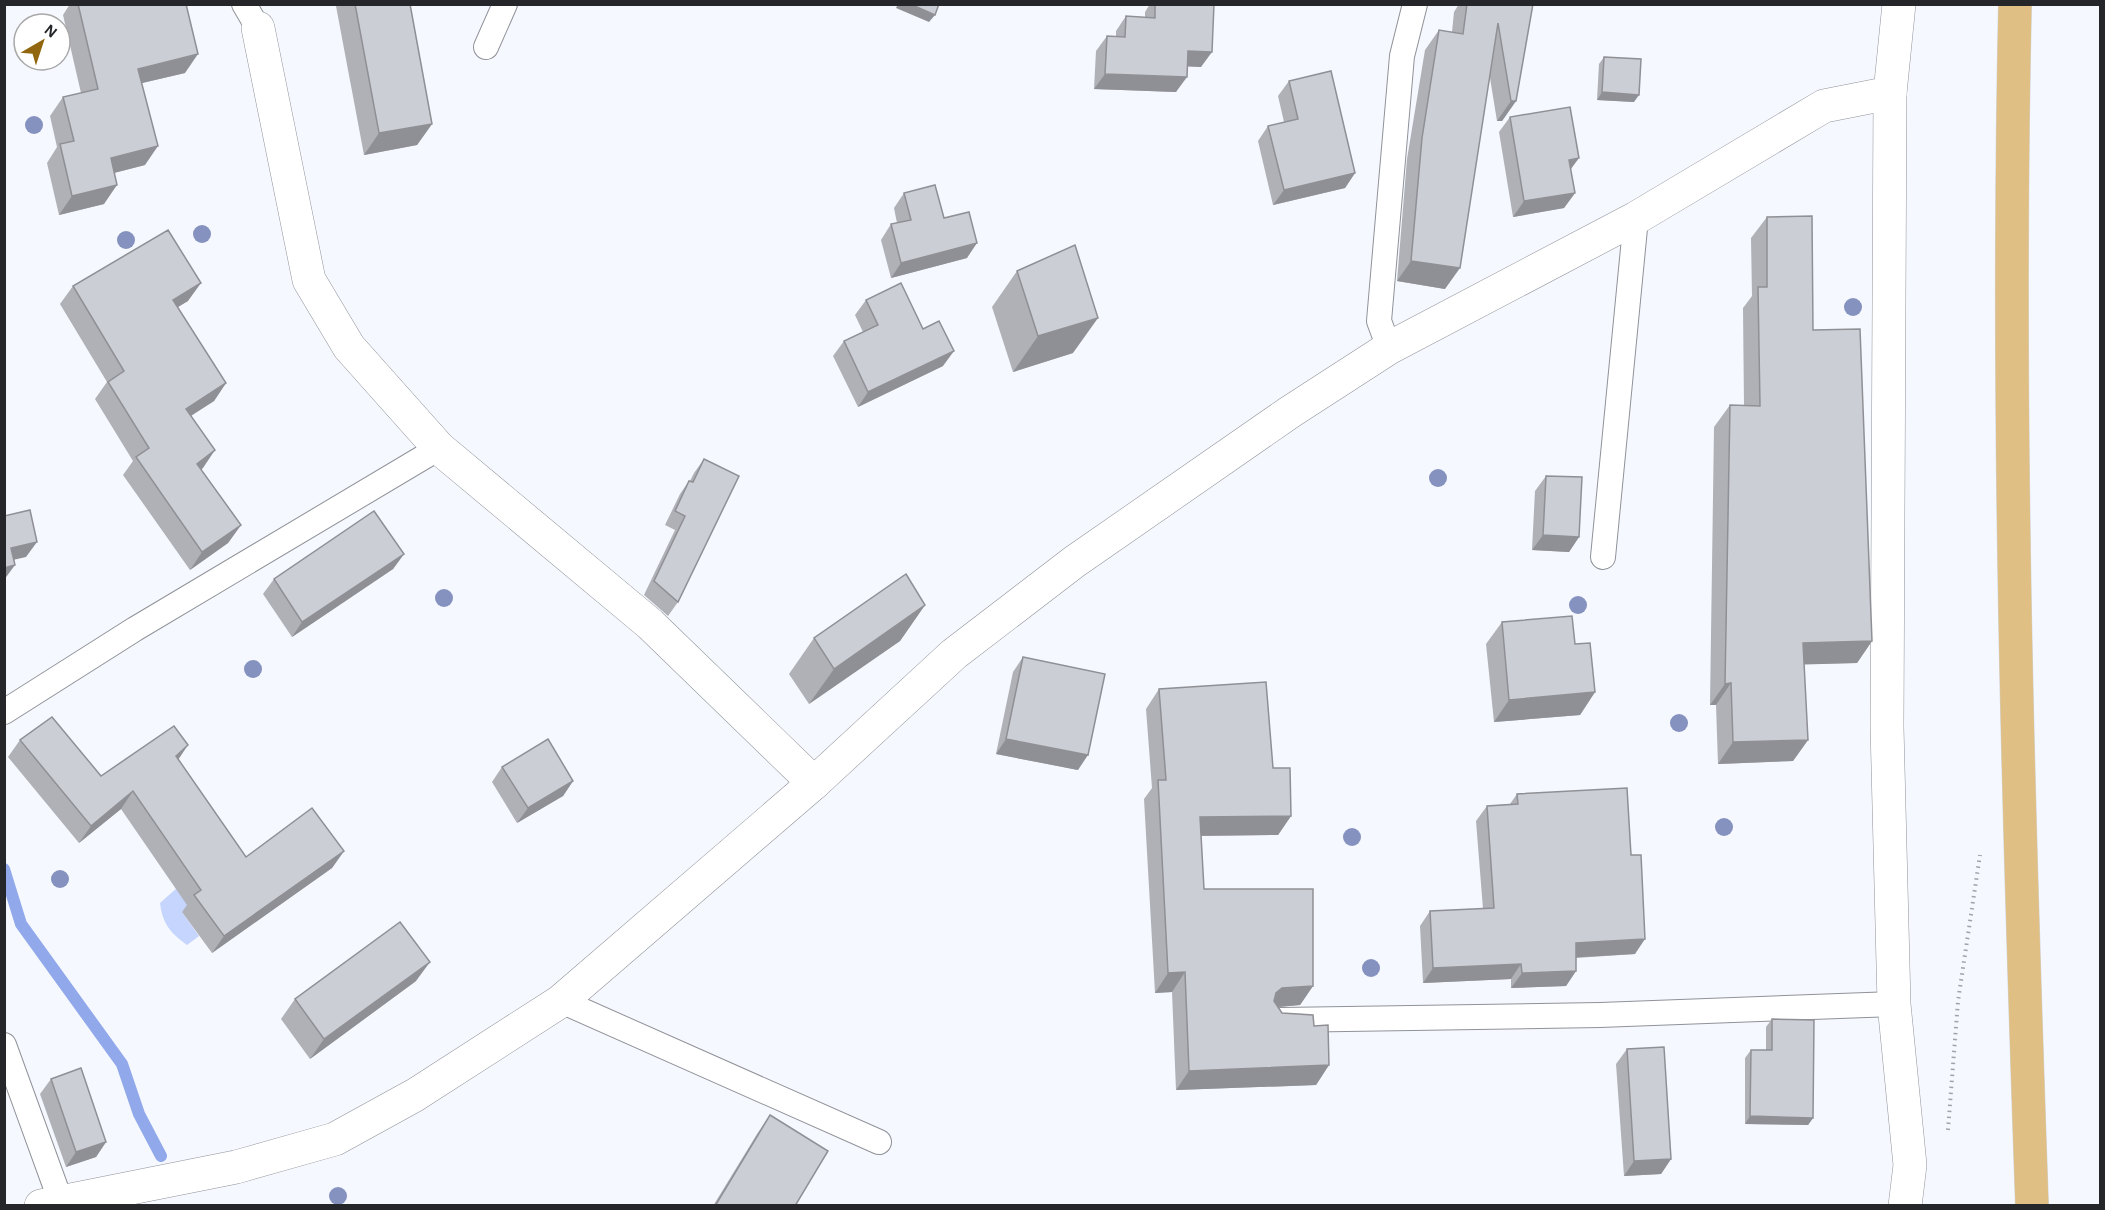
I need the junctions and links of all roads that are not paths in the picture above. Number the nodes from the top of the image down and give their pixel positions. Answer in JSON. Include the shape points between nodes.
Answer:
{"nodes":[{"id":1,"x":505,"y":4,"type":"edge"},
{"id":2,"x":1415,"y":4,"type":"edge"},
{"id":3,"x":1899,"y":4,"type":"edge"},
{"id":4,"x":2015,"y":4,"type":"edge"},
{"id":5,"x":251,"y":16,"type":"edge"},
{"id":6,"x":486,"y":47,"type":"dead end"},
{"id":7,"x":1890,"y":93,"type":"junction"},
{"id":8,"x":1636,"y":218,"type":"junction"},
{"id":9,"x":1389,"y":348,"type":"junction"},
{"id":10,"x":439,"y":448,"type":"junction"},
{"id":11,"x":1603,"y":557,"type":"dead end"},
{"id":12,"x":4,"y":712,"type":"edge"},
{"id":13,"x":814,"y":783,"type":"junction"},
{"id":14,"x":561,"y":1001,"type":"junction"},
{"id":15,"x":1894,"y":1004,"type":"junction"},
{"id":16,"x":1275,"y":1020,"type":"edge"},
{"id":17,"x":4,"y":1045,"type":"edge"},
{"id":18,"x":879,"y":1142,"type":"dead end"},
{"id":19,"x":51,"y":1204,"type":"edge"},
{"id":20,"x":1905,"y":1206,"type":"edge"},
{"id":21,"x":2032,"y":1206,"type":"edge"}],
"edges":[{"from":1,"to":6,"type":"lane"},
{"from":2,"to":9,"type":"lane","via":[[1402,56],[1378,321]]},
{"from":3,"to":7,"type":"street"},
{"from":4,"to":21,"type":"main road","via":[[2011,204],[2017,735]]},
{"from":5,"to":10,"type":"street","via":[[309,280],[349,347]]},
{"from":7,"to":8,"type":"street","via":[[1824,106]]},
{"from":7,"to":15,"type":"street","via":[[1887,727]]},
{"from":8,"to":9,"type":"street"},
{"from":8,"to":11,"type":"lane"},
{"from":9,"to":13,"type":"street","via":[[1074,562],[954,654]]},
{"from":10,"to":12,"type":"lane"},
{"from":10,"to":13,"type":"street","via":[[650,624]]},
{"from":13,"to":14,"type":"street"},
{"from":14,"to":18,"type":"lane"},
{"from":14,"to":19,"type":"street","via":[[415,1095],[335,1139],[236,1167]]},
{"from":15,"to":16,"type":"lane","via":[[1600,1015]]},
{"from":15,"to":20,"type":"street","via":[[1910,1165]]},
{"from":17,"to":19,"type":"lane"}]}
